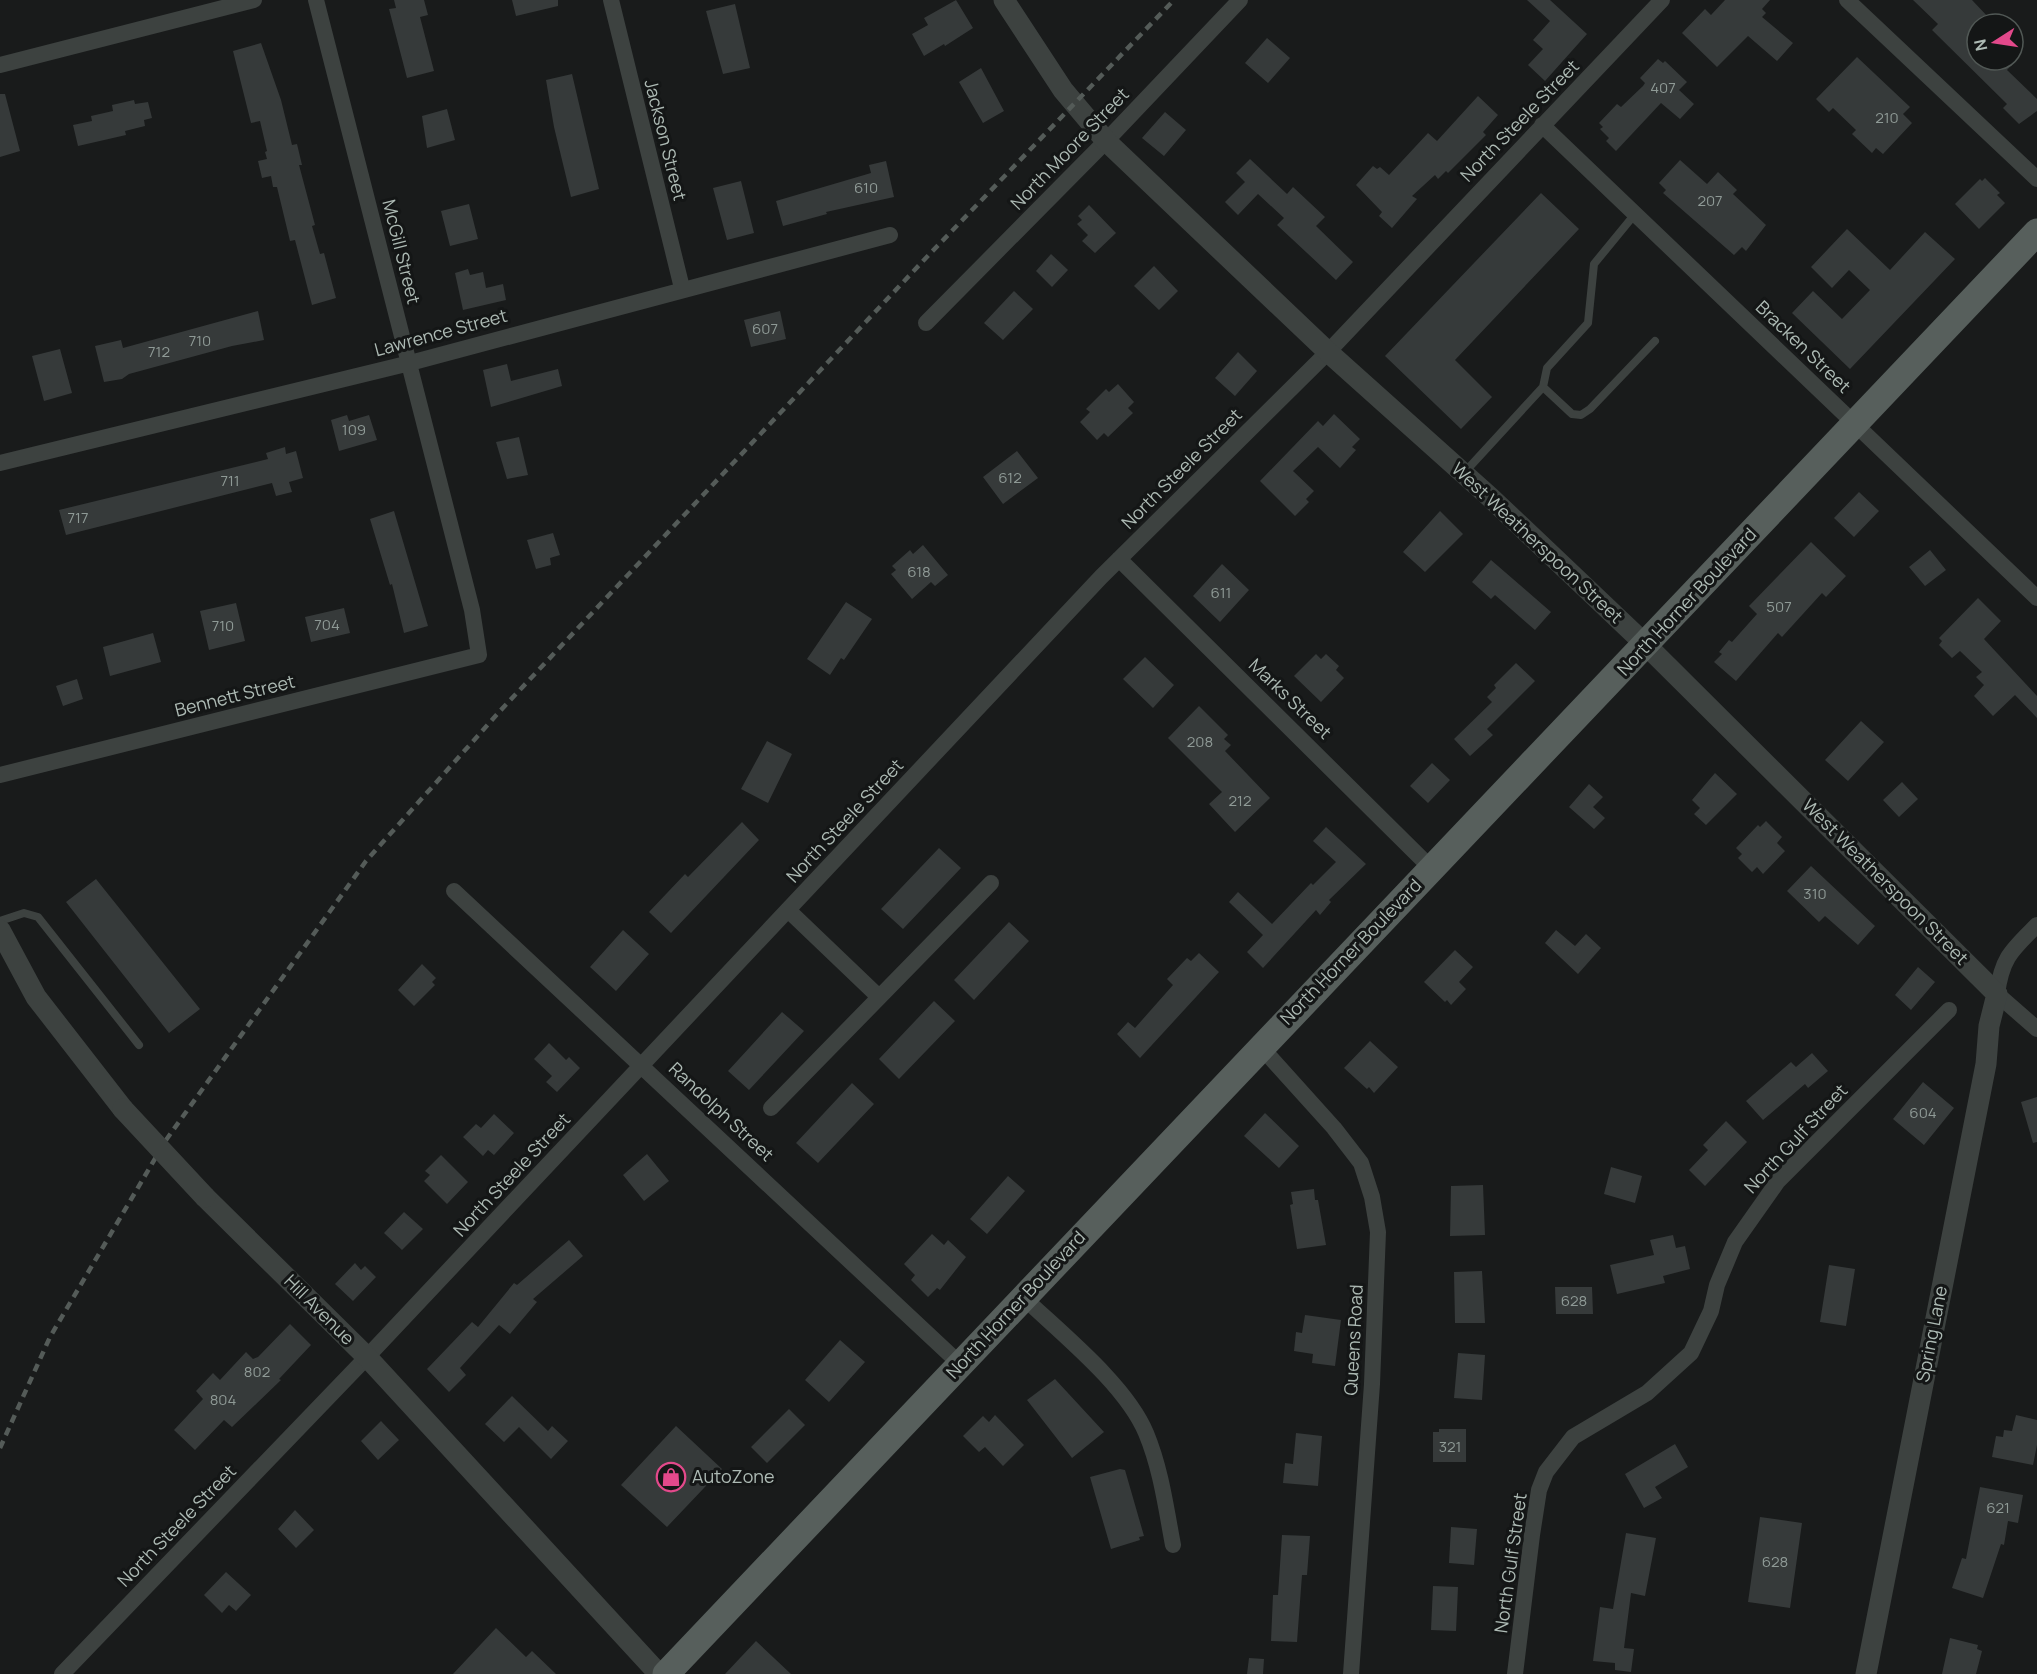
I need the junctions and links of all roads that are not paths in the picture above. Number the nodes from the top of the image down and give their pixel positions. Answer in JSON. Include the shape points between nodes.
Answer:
{"nodes":[{"id":1,"x":254,"y":0,"type":"edge"},
{"id":2,"x":316,"y":0,"type":"edge"},
{"id":3,"x":611,"y":0,"type":"edge"},
{"id":4,"x":1004,"y":0,"type":"edge"},
{"id":5,"x":1240,"y":0,"type":"edge"},
{"id":6,"x":1662,"y":0,"type":"edge"},
{"id":7,"x":1847,"y":0,"type":"edge"},
{"id":8,"x":0,"y":65,"type":"edge"},
{"id":9,"x":1542,"y":125,"type":"junction"},
{"id":10,"x":1106,"y":141,"type":"junction"},
{"id":11,"x":2037,"y":179,"type":"edge"},
{"id":12,"x":1635,"y":214,"type":"junction"},
{"id":13,"x":2037,"y":232,"type":"edge"},
{"id":14,"x":890,"y":235,"type":"dead end"},
{"id":15,"x":682,"y":288,"type":"junction"},
{"id":16,"x":926,"y":323,"type":"dead end"},
{"id":17,"x":1655,"y":341,"type":"dead end"},
{"id":18,"x":1328,"y":352,"type":"junction"},
{"id":19,"x":410,"y":363,"type":"junction"},
{"id":20,"x":1543,"y":387,"type":"junction"},
{"id":21,"x":1855,"y":424,"type":"junction"},
{"id":22,"x":0,"y":463,"type":"edge"},
{"id":23,"x":1463,"y":474,"type":"junction"},
{"id":24,"x":1119,"y":559,"type":"junction"},
{"id":25,"x":2037,"y":597,"type":"edge"},
{"id":26,"x":1646,"y":645,"type":"junction"},
{"id":27,"x":479,"y":655,"type":"joint"},
{"id":28,"x":0,"y":775,"type":"edge"},
{"id":29,"x":1431,"y":868,"type":"junction"},
{"id":30,"x":991,"y":883,"type":"dead end"},
{"id":31,"x":454,"y":891,"type":"dead end"},
{"id":32,"x":788,"y":910,"type":"junction"},
{"id":33,"x":0,"y":921,"type":"edge"},
{"id":34,"x":2037,"y":925,"type":"edge"},
{"id":35,"x":0,"y":930,"type":"edge"},
{"id":36,"x":1997,"y":994,"type":"junction"},
{"id":37,"x":879,"y":997,"type":"junction"},
{"id":38,"x":1949,"y":1010,"type":"dead end"},
{"id":39,"x":2037,"y":1029,"type":"edge"},
{"id":40,"x":139,"y":1045,"type":"dead end"},
{"id":41,"x":1261,"y":1047,"type":"junction"},
{"id":42,"x":643,"y":1065,"type":"junction"},
{"id":43,"x":771,"y":1108,"type":"dead end"},
{"id":44,"x":1023,"y":1297,"type":"junction"},
{"id":45,"x":367,"y":1357,"type":"junction"},
{"id":46,"x":960,"y":1364,"type":"junction"},
{"id":47,"x":1173,"y":1545,"type":"dead end"},
{"id":48,"x":62,"y":1674,"type":"edge"},
{"id":49,"x":659,"y":1674,"type":"edge"},
{"id":50,"x":666,"y":1674,"type":"edge"},
{"id":51,"x":1351,"y":1674,"type":"edge"},
{"id":52,"x":1515,"y":1674,"type":"edge"},
{"id":53,"x":1866,"y":1674,"type":"edge"}],
"edges":[{"from":1,"to":8,"type":"street"},
{"from":2,"to":19,"type":"street","name":"McGill Street"},
{"from":3,"to":15,"type":"street","name":"Jackson Street"},
{"from":4,"to":10,"type":"street","name":"West Weatherspoon Street","via":[[1064,90]]},
{"from":5,"to":10,"type":"street","name":"North Moore Street"},
{"from":6,"to":9,"type":"street","name":"North Steele Street"},
{"from":7,"to":11,"type":"street"},
{"from":9,"to":12,"type":"street","name":"Bracken Street"},
{"from":9,"to":18,"type":"street","name":"North Steele Street"},
{"from":10,"to":16,"type":"street","name":"North Moore Street"},
{"from":10,"to":18,"type":"street","name":"West Weatherspoon Street"},
{"from":12,"to":20,"type":"lane","via":[[1594,264],[1588,323],[1547,368]]},
{"from":12,"to":21,"type":"street","name":"Bracken Street"},
{"from":13,"to":21,"type":"main road","name":"North Horner Boulevard"},
{"from":14,"to":15,"type":"street","name":"Lawrence Street"},
{"from":15,"to":19,"type":"street","name":"Lawrence Street"},
{"from":17,"to":20,"type":"lane","via":[[1581,415],[1572,414]]},
{"from":18,"to":23,"type":"street","name":"West Weatherspoon Street"},
{"from":18,"to":24,"type":"street","name":"North Steele Street"},
{"from":19,"to":22,"type":"street","name":"Lawrence Street"},
{"from":19,"to":27,"type":"street","name":"McGill Street","via":[[472,610]]},
{"from":20,"to":23,"type":"lane"},
{"from":21,"to":25,"type":"street","name":"Bracken Street"},
{"from":21,"to":26,"type":"main road","name":"North Horner Boulevard"},
{"from":23,"to":26,"type":"street","name":"West Weatherspoon Street"},
{"from":24,"to":29,"type":"street","name":"Marks Street"},
{"from":24,"to":32,"type":"street","name":"North Steele Street"},
{"from":26,"to":29,"type":"main road","name":"North Horner Boulevard"},
{"from":26,"to":36,"type":"street","name":"West Weatherspoon Street"},
{"from":27,"to":28,"type":"street","name":"Bennett Street"},
{"from":29,"to":41,"type":"main road","name":"North Horner Boulevard"},
{"from":30,"to":37,"type":"street"},
{"from":31,"to":42,"type":"street","name":"Randolph Street"},
{"from":32,"to":37,"type":"street"},
{"from":32,"to":42,"type":"street","name":"North Steele Street"},
{"from":33,"to":40,"type":"lane","via":[[24,913],[38,917]]},
{"from":34,"to":36,"type":"street","via":[[2011,951],[2000,969]]},
{"from":35,"to":45,"type":"street","name":"Hill Avenue","bridge":true,"via":[[36,997],[123,1109],[205,1197]]},
{"from":36,"to":39,"type":"street","name":"West Weatherspoon Street"},
{"from":36,"to":53,"type":"street","name":"Spring Lane"},
{"from":37,"to":43,"type":"street"},
{"from":38,"to":52,"type":"street","name":"North Gulf Street","via":[[1778,1181],[1756,1210],[1736,1242],[1691,1353],[1647,1393],[1572,1437],[1546,1472],[1532,1535]]},
{"from":41,"to":44,"type":"main road","name":"North Horner Boulevard"},
{"from":41,"to":51,"type":"street","name":"Queens Road","via":[[1360,1163],[1372,1197],[1378,1232],[1372,1384]]},
{"from":42,"to":45,"type":"street","name":"North Steele Street"},
{"from":42,"to":46,"type":"street","name":"Randolph Street"},
{"from":44,"to":46,"type":"main road","name":"North Horner Boulevard"},
{"from":44,"to":47,"type":"street","via":[[1113,1385],[1137,1415],[1157,1464]]},
{"from":45,"to":48,"type":"street","name":"North Steele Street"},
{"from":45,"to":49,"type":"street","name":"Hill Avenue"},
{"from":46,"to":50,"type":"main road","name":"North Horner Boulevard"}]}
